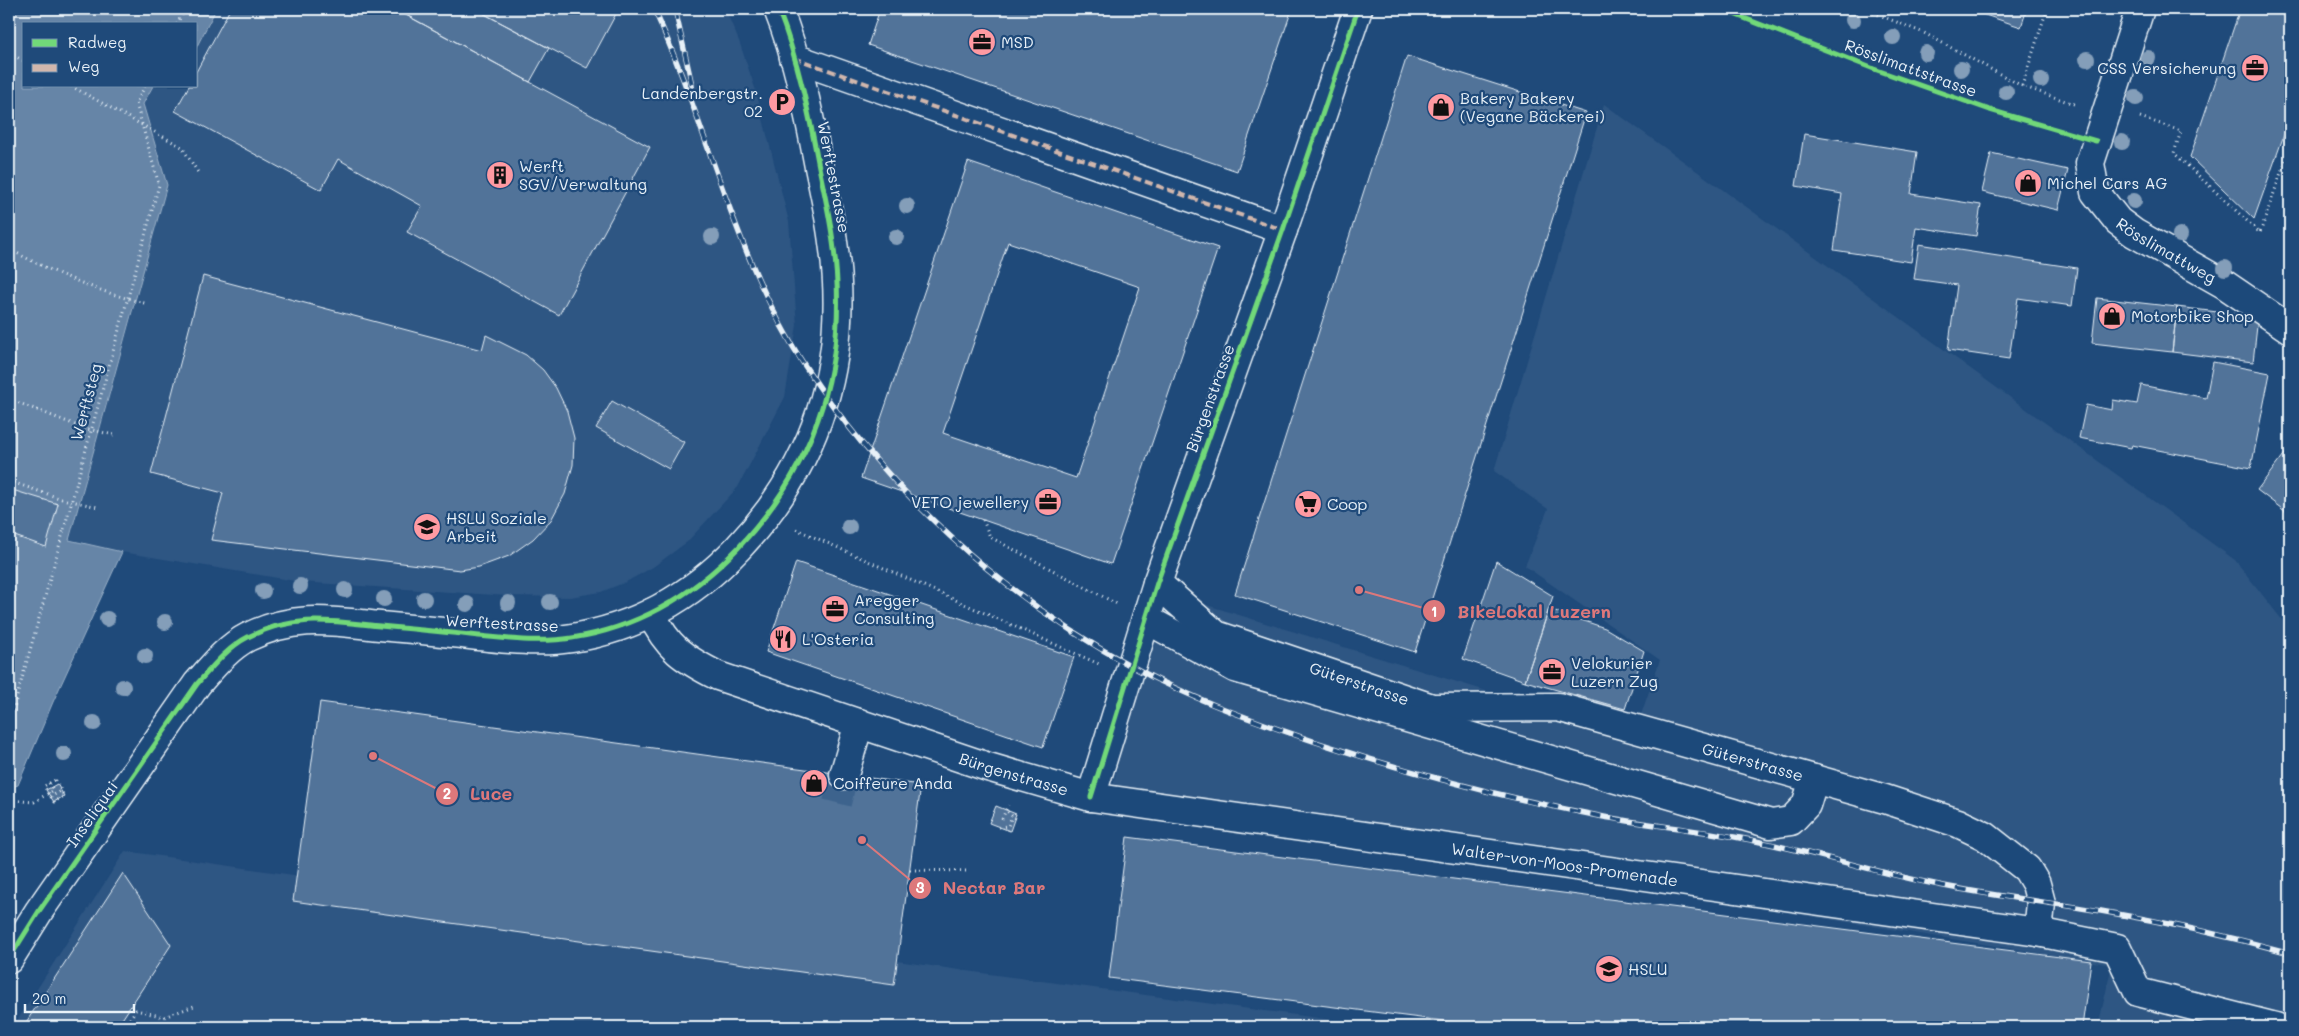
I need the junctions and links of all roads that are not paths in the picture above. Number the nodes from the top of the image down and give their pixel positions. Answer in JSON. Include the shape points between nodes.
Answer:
{"nodes":[{"id":1,"x":778,"y":9,"type":"edge"},
{"id":2,"x":1358,"y":9,"type":"edge"},
{"id":3,"x":2140,"y":9,"type":"edge"},
{"id":4,"x":794,"y":58,"type":"junction"},
{"id":5,"x":1283,"y":230,"type":"junction"},
{"id":6,"x":2290,"y":329,"type":"edge"},
{"id":7,"x":1157,"y":583,"type":"junction"},
{"id":8,"x":652,"y":613,"type":"junction"},
{"id":9,"x":1146,"y":619,"type":"junction"},
{"id":10,"x":197,"y":684,"type":"joint"},
{"id":11,"x":858,"y":723,"type":"junction"},
{"id":12,"x":844,"y":775,"type":"tunnel mouth"},
{"id":13,"x":1814,"y":779,"type":"junction"},
{"id":14,"x":1091,"y":797,"type":"junction"},
{"id":15,"x":2038,"y":932,"type":"junction"},
{"id":16,"x":9,"y":959,"type":"edge"},
{"id":17,"x":2276,"y":1027,"type":"edge"}],
"edges":[{"from":1,"to":4,"type":"street","name":"Werftestrasse"},
{"from":2,"to":5,"type":"street","name":"Bürgenstrasse"},
{"from":3,"to":6,"type":"street","name":"Rösslimattweg","via":[[2090,163],[2095,192],[2118,221],[2134,233],[2224,284]]},
{"from":4,"to":5,"type":"street"},
{"from":4,"to":8,"type":"street","name":"Werftestrasse","via":[[812,128],[834,243],[838,314],[832,373],[817,427],[795,471],[766,515],[725,561],[694,588]]},
{"from":5,"to":7,"type":"street","name":"Bürgenstrasse"},
{"from":7,"to":9,"type":"street","name":"Bürgenstrasse"},
{"from":7,"to":13,"type":"street","name":"Güterstrasse","via":[[1216,635],[1432,708],[1558,707]]},
{"from":8,"to":10,"type":"street","name":"Werftestrasse","via":[[593,635],[558,639],[504,638],[316,619],[282,624],[246,638]]},
{"from":8,"to":11,"type":"street","name":"Bürgenstrasse","via":[[668,644],[699,666],[718,676]]},
{"from":9,"to":13,"type":"street","via":[[1235,668],[1771,824],[1791,821],[1796,816],[1806,805]]},
{"from":9,"to":14,"type":"street","name":"Bürgenstrasse"},
{"from":10,"to":16,"type":"street","name":"Inseliquai"},
{"from":11,"to":12,"type":"street"},
{"from":11,"to":14,"type":"street","name":"Bürgenstrasse"},
{"from":13,"to":15,"type":"street","name":"Güterstrasse","via":[[1958,823],[1985,836],[2027,869],[2036,884],[2041,902]]},
{"from":14,"to":15,"type":"street","name":"Walter-von-Moos-Promenade"},
{"from":15,"to":17,"type":"street","via":[[2117,948],[2138,992]]}]}
